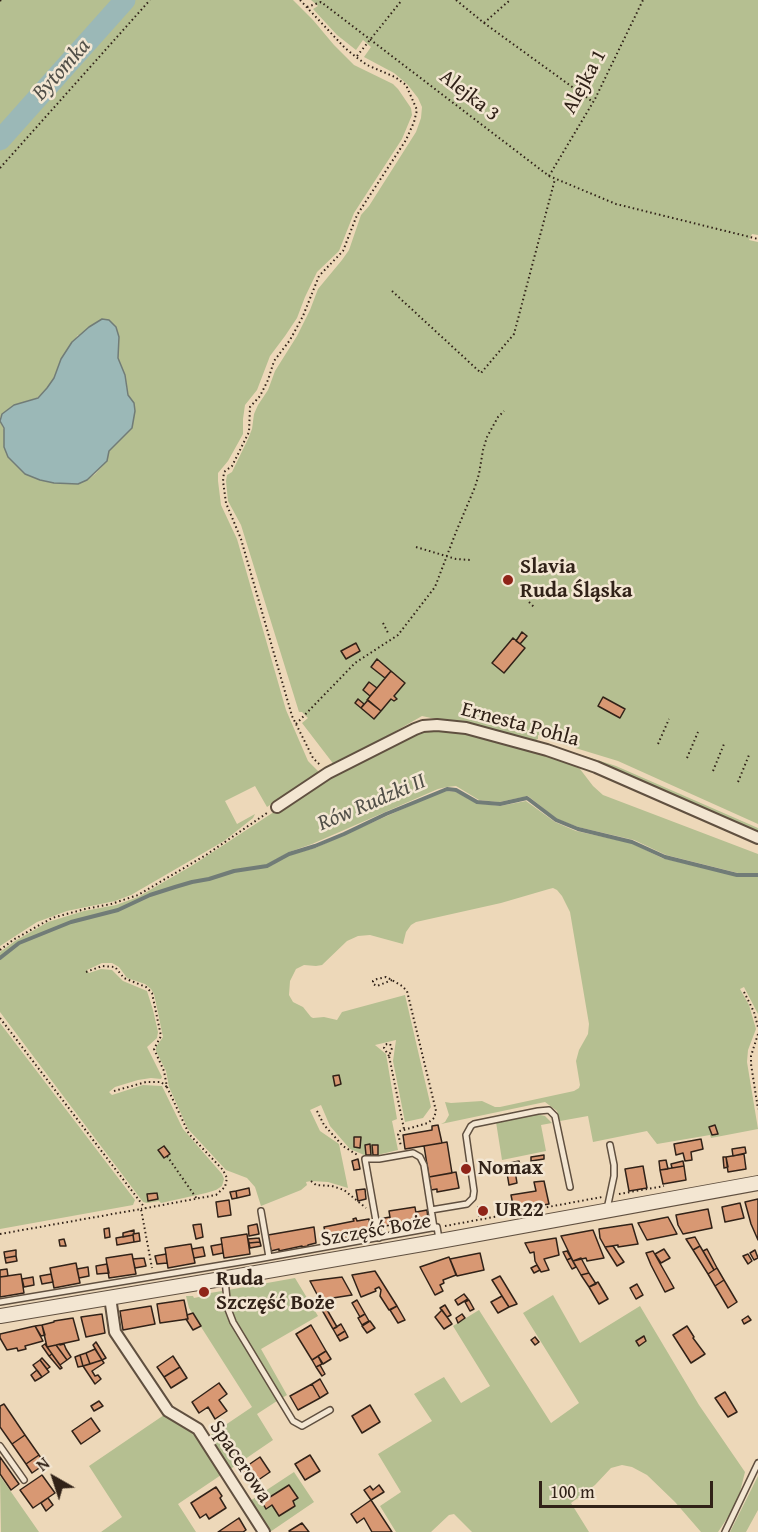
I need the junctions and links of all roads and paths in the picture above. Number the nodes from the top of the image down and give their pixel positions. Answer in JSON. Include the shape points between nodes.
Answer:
{"nodes":[{"id":1,"x":150,"y":0,"type":"edge"},
{"id":2,"x":300,"y":0,"type":"edge"},
{"id":3,"x":402,"y":0,"type":"edge"},
{"id":4,"x":456,"y":0,"type":"edge"},
{"id":5,"x":510,"y":0,"type":"edge"},
{"id":6,"x":643,"y":0,"type":"edge"},
{"id":7,"x":307,"y":7,"type":"junction"},
{"id":8,"x":484,"y":23,"type":"junction"},
{"id":9,"x":371,"y":39,"type":"junction"},
{"id":10,"x":356,"y":57,"type":"junction"},
{"id":11,"x":593,"y":102,"type":"junction"},
{"id":12,"x":0,"y":168,"type":"edge"},
{"id":13,"x":549,"y":176,"type":"junction"},
{"id":14,"x":555,"y":179,"type":"junction"},
{"id":15,"x":758,"y":239,"type":"edge"},
{"id":16,"x":392,"y":291,"type":"dead end"},
{"id":17,"x":504,"y":411,"type":"dead end"},
{"id":18,"x":416,"y":548,"type":"dead end"},
{"id":19,"x":447,"y":556,"type":"junction"},
{"id":20,"x":470,"y":560,"type":"dead end"},
{"id":21,"x":529,"y":602,"type":"dead end"},
{"id":22,"x":534,"y":607,"type":"dead end"},
{"id":23,"x":383,"y":623,"type":"dead end"},
{"id":24,"x":389,"y":635,"type":"dead end"},
{"id":25,"x":669,"y":719,"type":"dead end"},
{"id":26,"x":296,"y":724,"type":"junction"},
{"id":27,"x":698,"y":732,"type":"dead end"},
{"id":28,"x":658,"y":744,"type":"dead end"},
{"id":29,"x":724,"y":744,"type":"dead end"},
{"id":30,"x":749,"y":755,"type":"dead end"},
{"id":31,"x":687,"y":758,"type":"dead end"},
{"id":32,"x":713,"y":771,"type":"dead end"},
{"id":33,"x":328,"y":773,"type":"junction"},
{"id":34,"x":738,"y":782,"type":"dead end"},
{"id":35,"x":277,"y":807,"type":"joint"},
{"id":36,"x":758,"y":838,"type":"edge"},
{"id":37,"x":0,"y":950,"type":"edge"},
{"id":38,"x":86,"y":972,"type":"dead end"},
{"id":39,"x":392,"y":980,"type":"junction"},
{"id":40,"x":744,"y":992,"type":"dead end"},
{"id":41,"x":0,"y":1018,"type":"edge"},
{"id":42,"x":758,"y":1027,"type":"edge"},
{"id":43,"x":758,"y":1034,"type":"edge"},
{"id":44,"x":389,"y":1056,"type":"dead end"},
{"id":45,"x":167,"y":1087,"type":"junction"},
{"id":46,"x":114,"y":1091,"type":"dead end"},
{"id":47,"x":758,"y":1109,"type":"edge"},
{"id":48,"x":317,"y":1111,"type":"dead end"},
{"id":49,"x":404,"y":1129,"type":"junction"},
{"id":50,"x":610,"y":1145,"type":"dead end"},
{"id":51,"x":402,"y":1155,"type":"junction"},
{"id":52,"x":167,"y":1156,"type":"dead end"},
{"id":53,"x":364,"y":1159,"type":"junction"},
{"id":54,"x":310,"y":1181,"type":"dead end"},
{"id":55,"x":758,"y":1183,"type":"edge"},
{"id":56,"x":667,"y":1186,"type":"dead end"},
{"id":57,"x":570,"y":1187,"type":"dead end"},
{"id":58,"x":610,"y":1195,"type":"junction"},
{"id":59,"x":197,"y":1198,"type":"junction"},
{"id":60,"x":143,"y":1209,"type":"junction"},
{"id":61,"x":261,"y":1210,"type":"dead end"},
{"id":62,"x":431,"y":1210,"type":"junction"},
{"id":63,"x":607,"y":1210,"type":"junction"},
{"id":64,"x":375,"y":1216,"type":"junction"},
{"id":65,"x":437,"y":1232,"type":"junction"},
{"id":66,"x":0,"y":1234,"type":"edge"},
{"id":67,"x":379,"y":1238,"type":"junction"},
{"id":68,"x":269,"y":1257,"type":"junction"},
{"id":69,"x":153,"y":1277,"type":"junction"},
{"id":70,"x":224,"y":1279,"type":"junction"},
{"id":71,"x":110,"y":1297,"type":"junction"},
{"id":72,"x":0,"y":1302,"type":"edge"},
{"id":73,"x":0,"y":1316,"type":"edge"},
{"id":74,"x":330,"y":1410,"type":"dead end"},
{"id":75,"x":0,"y":1446,"type":"edge"},
{"id":76,"x":758,"y":1463,"type":"edge"},
{"id":77,"x":24,"y":1480,"type":"dead end"},
{"id":78,"x":264,"y":1532,"type":"edge"},
{"id":79,"x":725,"y":1532,"type":"edge"}],
"edges":[{"from":1,"to":12,"type":"path"},
{"from":2,"to":7,"type":"path"},
{"from":3,"to":9,"type":"path"},
{"from":4,"to":8,"type":"path"},
{"from":5,"to":8,"type":"path"},
{"from":6,"to":11,"type":"path","name":"Alejka 1"},
{"from":7,"to":9,"type":"path","name":"Alejka 3","via":[[321,2]]},
{"from":7,"to":10,"type":"path"},
{"from":8,"to":11,"type":"path"},
{"from":9,"to":10,"type":"path"},
{"from":9,"to":13,"type":"path","name":"Alejka 3"},
{"from":10,"to":26,"type":"path","via":[[406,85],[417,110],[414,122],[357,215],[344,251],[319,276],[299,324],[274,361],[260,396],[250,407],[249,432],[232,466],[224,472],[223,481],[225,503],[241,539]]},
{"from":11,"to":13,"type":"path","name":"Alejka 1"},
{"from":13,"to":14,"type":"path","name":"Alejka 3"},
{"from":14,"to":15,"type":"path","name":"Alejka 3","via":[[616,204]]},
{"from":14,"to":16,"type":"path","via":[[514,334],[481,373]]},
{"from":17,"to":19,"type":"path","via":[[487,437],[475,487]]},
{"from":18,"to":19,"type":"path"},
{"from":19,"to":20,"type":"path"},
{"from":19,"to":26,"type":"path","via":[[435,587],[405,628],[355,663]]},
{"from":21,"to":22,"type":"path"},
{"from":23,"to":24,"type":"path"},
{"from":25,"to":28,"type":"path"},
{"from":26,"to":33,"type":"path","via":[[313,758]]},
{"from":27,"to":31,"type":"path"},
{"from":29,"to":32,"type":"path"},
{"from":30,"to":34,"type":"path"},
{"from":33,"to":35,"type":"street","name":"Ernesta Pohla"},
{"from":33,"to":36,"type":"street","name":"Ernesta Pohla","via":[[423,726],[466,728],[596,767]]},
{"from":35,"to":37,"type":"path","via":[[138,895],[52,918]]},
{"from":38,"to":45,"type":"path","via":[[102,966],[115,967],[124,978],[152,993],[161,1036],[154,1048]]},
{"from":39,"to":39,"type":"path","via":[[381,977],[373,984],[377,986]]},
{"from":39,"to":49,"type":"path","via":[[406,991],[436,1111],[435,1118],[428,1123]]},
{"from":40,"to":42,"type":"path"},
{"from":41,"to":60,"type":"path"},
{"from":43,"to":47,"type":"path","via":[[751,1064]]},
{"from":44,"to":49,"type":"path"},
{"from":45,"to":46,"type":"path","via":[[161,1082],[146,1082]]},
{"from":45,"to":59,"type":"path","via":[[189,1134],[227,1178],[219,1193]]},
{"from":48,"to":53,"type":"path","via":[[339,1142]]},
{"from":49,"to":51,"type":"path","via":[[399,1134]]},
{"from":50,"to":58,"type":"lane","via":[[614,1171]]},
{"from":51,"to":53,"type":"lane"},
{"from":51,"to":62,"type":"lane","via":[[413,1153],[423,1161]]},
{"from":52,"to":59,"type":"path"},
{"from":53,"to":64,"type":"lane"},
{"from":54,"to":64,"type":"path","via":[[344,1190]]},
{"from":55,"to":63,"type":"street","name":"Szczęść Boże"},
{"from":56,"to":58,"type":"path"},
{"from":57,"to":62,"type":"lane","via":[[555,1116],[549,1110],[538,1111],[471,1126],[466,1135],[473,1198],[464,1205]]},
{"from":58,"to":63,"type":"lane"},
{"from":58,"to":65,"type":"path"},
{"from":59,"to":60,"type":"path"},
{"from":60,"to":66,"type":"path"},
{"from":60,"to":69,"type":"path"},
{"from":61,"to":68,"type":"lane"},
{"from":62,"to":65,"type":"lane"},
{"from":63,"to":65,"type":"street","name":"Szczęść Boże"},
{"from":64,"to":67,"type":"lane"},
{"from":65,"to":67,"type":"lane"},
{"from":65,"to":70,"type":"street","name":"Szczęść Boże"},
{"from":67,"to":68,"type":"lane"},
{"from":68,"to":69,"type":"lane"},
{"from":69,"to":72,"type":"lane"},
{"from":70,"to":71,"type":"street","name":"Szczęść Boże"},
{"from":70,"to":74,"type":"lane","via":[[233,1322],[293,1421],[302,1426]]},
{"from":71,"to":73,"type":"street","name":"Szczęść Boże"},
{"from":71,"to":78,"type":"street","name":"Spacerowa","via":[[115,1332],[168,1411],[198,1429]]},
{"from":75,"to":77,"type":"lane"},
{"from":76,"to":79,"type":"lane"}]}
